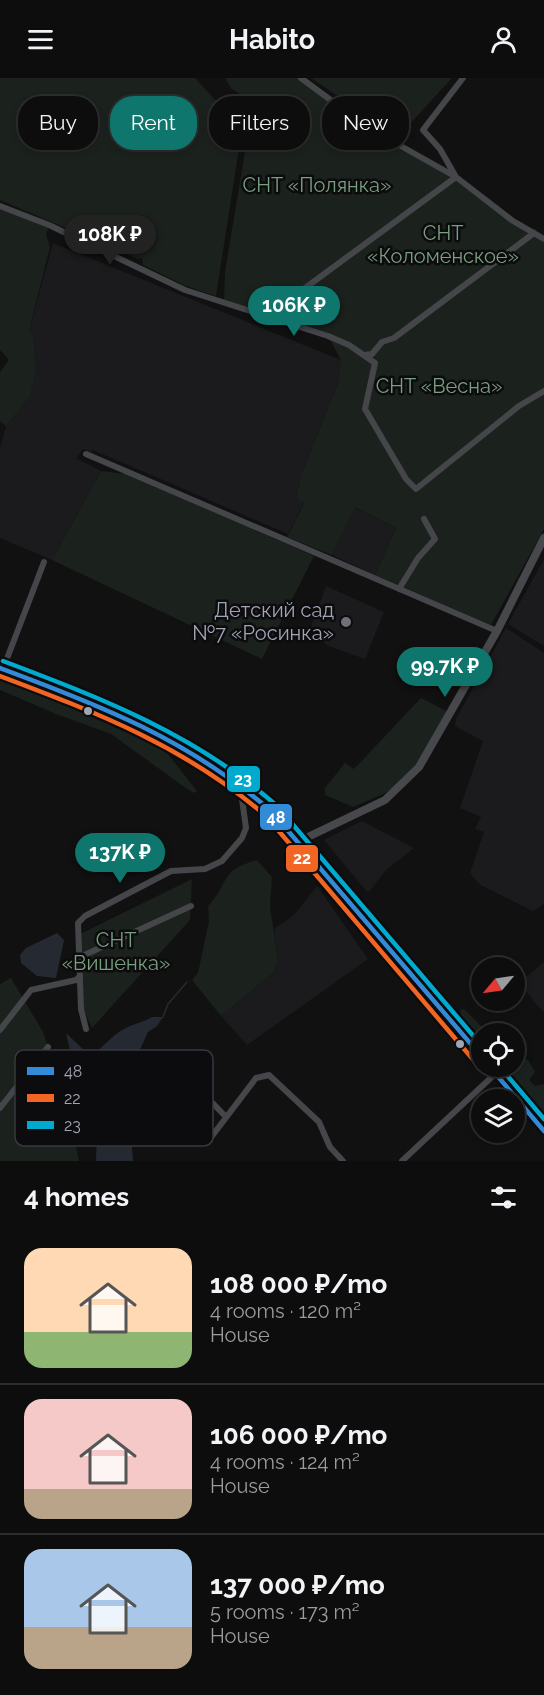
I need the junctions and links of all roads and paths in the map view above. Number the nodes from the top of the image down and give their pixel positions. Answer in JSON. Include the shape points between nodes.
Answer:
{"nodes":[{"id":1,"x":301,"y":78,"type":"edge"},
{"id":2,"x":463,"y":78,"type":"edge"},
{"id":3,"x":456,"y":177,"type":"junction"},
{"id":4,"x":0,"y":206,"type":"edge"},
{"id":5,"x":534,"y":233,"type":"junction"},
{"id":6,"x":544,"y":238,"type":"edge"},
{"id":7,"x":267,"y":316,"type":"junction"},
{"id":8,"x":365,"y":355,"type":"junction"},
{"id":9,"x":544,"y":391,"type":"edge"},
{"id":10,"x":86,"y":454,"type":"dead end"},
{"id":11,"x":424,"y":519,"type":"dead end"},
{"id":12,"x":544,"y":538,"type":"edge"},
{"id":13,"x":44,"y":562,"type":"dead end"},
{"id":14,"x":399,"y":589,"type":"junction"},
{"id":15,"x":496,"y":631,"type":"junction"},
{"id":16,"x":2,"y":668,"type":"edge"},
{"id":17,"x":249,"y":791,"type":"junction"},
{"id":18,"x":300,"y":844,"type":"junction"},
{"id":19,"x":190,"y":906,"type":"dead end"},
{"id":20,"x":80,"y":957,"type":"junction"},
{"id":21,"x":80,"y":975,"type":"junction"},
{"id":22,"x":86,"y":1029,"type":"dead end"},
{"id":23,"x":0,"y":1030,"type":"edge"},
{"id":24,"x":471,"y":1045,"type":"edge"},
{"id":25,"x":48,"y":1047,"type":"dead end"},
{"id":26,"x":46,"y":1050,"type":"edge"},
{"id":27,"x":492,"y":1077,"type":"edge"},
{"id":28,"x":498,"y":1077,"type":"edge"},
{"id":29,"x":15,"y":1089,"type":"edge"},
{"id":30,"x":213,"y":1103,"type":"edge"},
{"id":31,"x":0,"y":1108,"type":"edge"},
{"id":32,"x":226,"y":1117,"type":"junction"},
{"id":33,"x":544,"y":1131,"type":"edge"},
{"id":34,"x":213,"y":1135,"type":"edge"},
{"id":35,"x":343,"y":1161,"type":"edge"},
{"id":36,"x":402,"y":1161,"type":"edge"}],
"edges":[{"from":1,"to":3,"type":"street","via":[[367,127]]},
{"from":2,"to":3,"type":"street","via":[[423,130]]},
{"from":3,"to":5,"type":"street"},
{"from":3,"to":7,"type":"street"},
{"from":4,"to":7,"type":"street","via":[[185,290]]},
{"from":5,"to":6,"type":"street"},
{"from":5,"to":8,"type":"street","via":[[394,338],[382,342],[372,354]]},
{"from":7,"to":8,"type":"street","via":[[328,336]]},
{"from":8,"to":9,"type":"street","via":[[375,363],[365,409],[406,479],[416,489],[519,406]]},
{"from":10,"to":14,"type":"street"},
{"from":11,"to":14,"type":"street","via":[[435,539]]},
{"from":12,"to":15,"type":"main road"},
{"from":13,"to":16,"type":"street"},
{"from":14,"to":15,"type":"street"},
{"from":15,"to":18,"type":"main road","via":[[413,775],[385,800]]},
{"from":16,"to":17,"type":"main road","via":[[146,727],[213,765]]},
{"from":17,"to":18,"type":"main road"},
{"from":17,"to":20,"type":"street","via":[[242,799],[246,828],[222,861],[206,869],[171,871],[85,916],[76,929]]},
{"from":18,"to":24,"type":"main road"},
{"from":19,"to":20,"type":"street"},
{"from":20,"to":21,"type":"street"},
{"from":21,"to":22,"type":"street"},
{"from":21,"to":23,"type":"street","via":[[76,980],[31,990]]},
{"from":25,"to":26,"type":"street"},
{"from":27,"to":36,"type":"street"},
{"from":28,"to":33,"type":"main road"},
{"from":29,"to":31,"type":"street"},
{"from":30,"to":32,"type":"street"},
{"from":32,"to":34,"type":"street"},
{"from":32,"to":35,"type":"street","via":[[256,1078],[269,1075],[319,1122],[330,1147]]}]}
